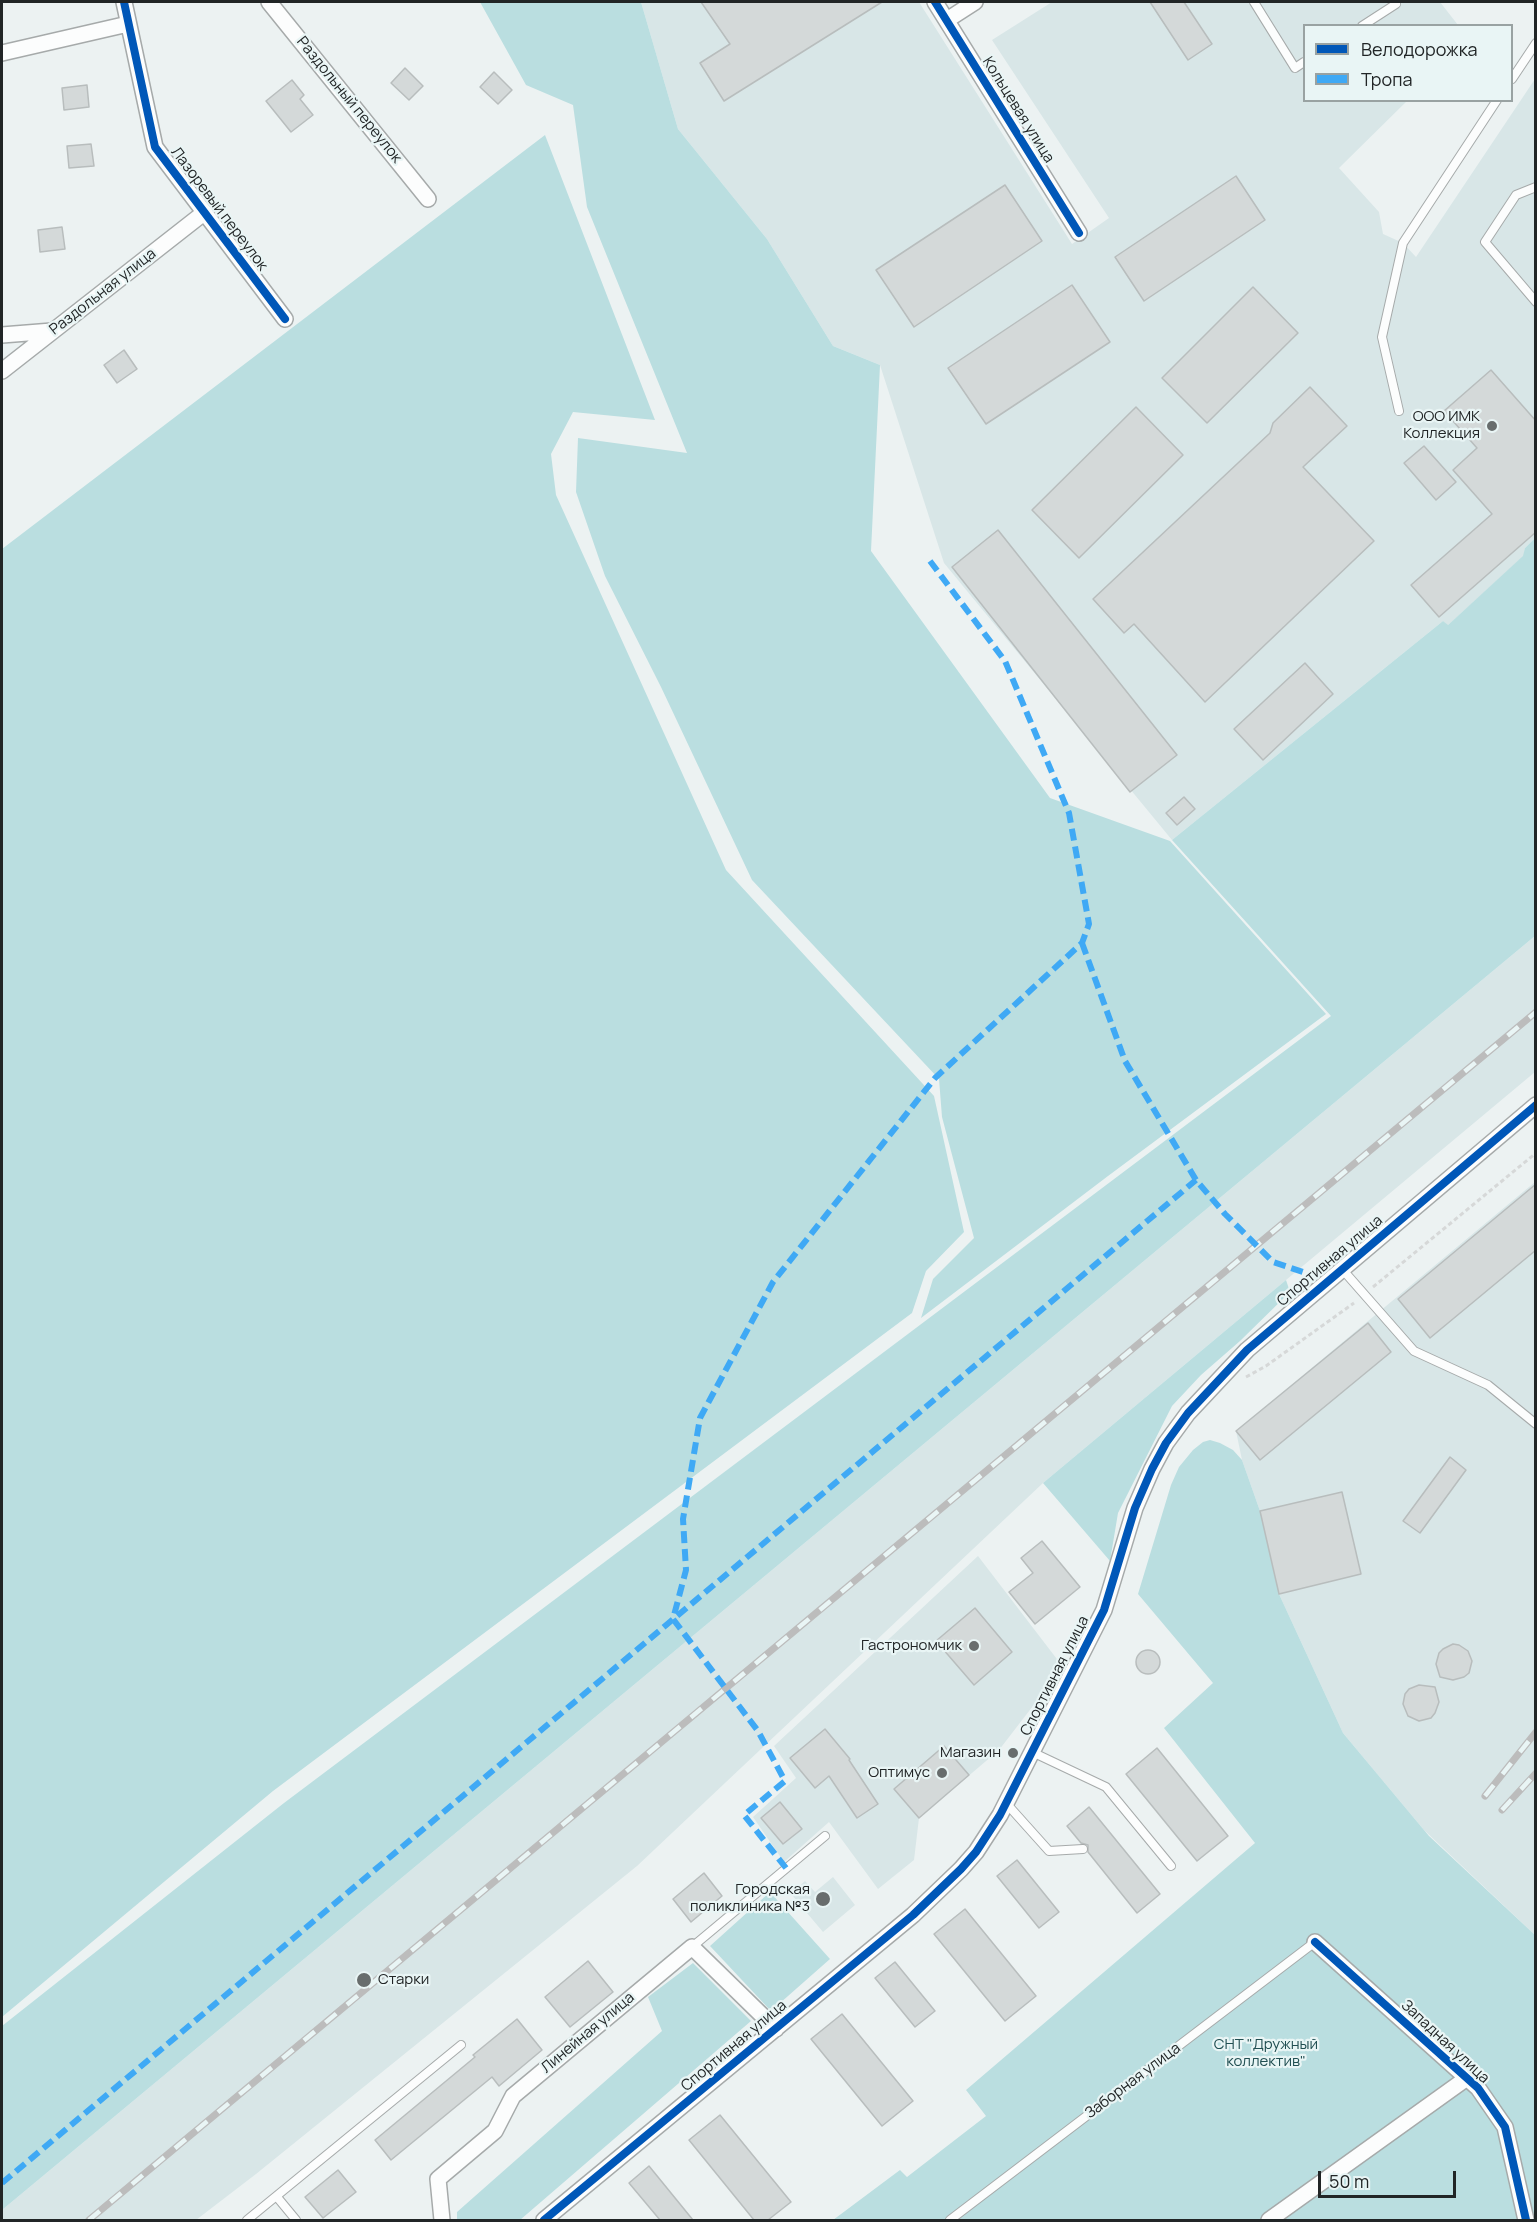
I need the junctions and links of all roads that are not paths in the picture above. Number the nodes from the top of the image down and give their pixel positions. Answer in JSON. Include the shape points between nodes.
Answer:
{"nodes":[{"id":1,"x":124,"y":2,"type":"edge"},
{"id":2,"x":269,"y":2,"type":"edge"},
{"id":3,"x":935,"y":2,"type":"edge"},
{"id":4,"x":975,"y":2,"type":"edge"},
{"id":5,"x":1254,"y":2,"type":"edge"},
{"id":6,"x":1396,"y":4,"type":"dead end"},
{"id":7,"x":946,"y":20,"type":"junction"},
{"id":8,"x":128,"y":24,"type":"junction"},
{"id":9,"x":1365,"y":24,"type":"edge"},
{"id":10,"x":1536,"y":43,"type":"edge"},
{"id":11,"x":2,"y":53,"type":"edge"},
{"id":12,"x":1303,"y":63,"type":"edge"},
{"id":13,"x":1513,"y":78,"type":"edge"},
{"id":14,"x":1496,"y":102,"type":"edge"},
{"id":15,"x":1536,"y":187,"type":"edge"},
{"id":16,"x":428,"y":200,"type":"dead end"},
{"id":17,"x":205,"y":212,"type":"junction"},
{"id":18,"x":1079,"y":233,"type":"dead end"},
{"id":19,"x":1536,"y":302,"type":"edge"},
{"id":20,"x":285,"y":319,"type":"dead end"},
{"id":21,"x":53,"y":331,"type":"junction"},
{"id":22,"x":2,"y":335,"type":"edge"},
{"id":23,"x":2,"y":371,"type":"edge"},
{"id":24,"x":1399,"y":411,"type":"dead end"},
{"id":25,"x":1536,"y":1105,"type":"edge"},
{"id":26,"x":1342,"y":1269,"type":"junction"},
{"id":27,"x":1536,"y":1424,"type":"edge"},
{"id":28,"x":1032,"y":1752,"type":"junction"},
{"id":29,"x":1006,"y":1803,"type":"junction"},
{"id":30,"x":825,"y":1836,"type":"dead end"},
{"id":31,"x":1083,"y":1849,"type":"dead end"},
{"id":32,"x":1171,"y":1866,"type":"dead end"},
{"id":33,"x":1315,"y":1942,"type":"joint"},
{"id":34,"x":692,"y":1947,"type":"junction"},
{"id":35,"x":776,"y":2028,"type":"junction"},
{"id":36,"x":461,"y":2045,"type":"dead end"},
{"id":37,"x":1467,"y":2078,"type":"junction"},
{"id":38,"x":277,"y":2197,"type":"junction"},
{"id":39,"x":247,"y":2220,"type":"edge"},
{"id":40,"x":296,"y":2220,"type":"edge"},
{"id":41,"x":442,"y":2220,"type":"edge"},
{"id":42,"x":544,"y":2220,"type":"edge"},
{"id":43,"x":950,"y":2220,"type":"edge"},
{"id":44,"x":1269,"y":2220,"type":"edge"},
{"id":45,"x":1526,"y":2220,"type":"edge"}],
"edges":[{"from":1,"to":8,"type":"street","name":"Лазоревый переулок"},
{"from":2,"to":16,"type":"street","name":"Раздольный переулок"},
{"from":3,"to":7,"type":"street","name":"Кольцевая улица"},
{"from":4,"to":7,"type":"street"},
{"from":5,"to":12,"type":"lane","via":[[1295,68]]},
{"from":6,"to":9,"type":"lane"},
{"from":7,"to":18,"type":"street","name":"Кольцевая улица"},
{"from":8,"to":11,"type":"street"},
{"from":8,"to":17,"type":"street","name":"Лазоревый переулок","via":[[155,147]]},
{"from":10,"to":13,"type":"lane"},
{"from":14,"to":24,"type":"lane","via":[[1403,243],[1382,337]]},
{"from":15,"to":19,"type":"lane","via":[[1516,195],[1485,242]]},
{"from":17,"to":20,"type":"street","name":"Лазоревый переулок"},
{"from":17,"to":21,"type":"street","name":"Раздольная улица"},
{"from":21,"to":22,"type":"street"},
{"from":21,"to":23,"type":"street","name":"Раздольная улица"},
{"from":25,"to":26,"type":"street","name":"Спортивная улица"},
{"from":26,"to":27,"type":"lane","via":[[1414,1352],[1488,1385]]},
{"from":26,"to":28,"type":"street","name":"Спортивная улица","via":[[1247,1350],[1188,1413],[1166,1443],[1135,1508],[1104,1610]]},
{"from":28,"to":29,"type":"street","name":"Спортивная улица"},
{"from":28,"to":32,"type":"lane","via":[[1106,1787]]},
{"from":29,"to":31,"type":"lane","via":[[1049,1851]]},
{"from":29,"to":35,"type":"street","name":"Спортивная улица","via":[[976,1851],[948,1882]]},
{"from":30,"to":34,"type":"lane"},
{"from":33,"to":37,"type":"street","name":"Западная улица"},
{"from":33,"to":43,"type":"lane","name":"Заборная улица"},
{"from":34,"to":35,"type":"street"},
{"from":34,"to":41,"type":"street","name":"Линейная улица","via":[[513,2096],[495,2131],[438,2179]]},
{"from":35,"to":42,"type":"street","name":"Спортивная улица"},
{"from":36,"to":38,"type":"lane"},
{"from":37,"to":44,"type":"street"},
{"from":37,"to":45,"type":"street","name":"Западная улица","via":[[1505,2127]]},
{"from":38,"to":39,"type":"lane"},
{"from":38,"to":40,"type":"lane"}]}
